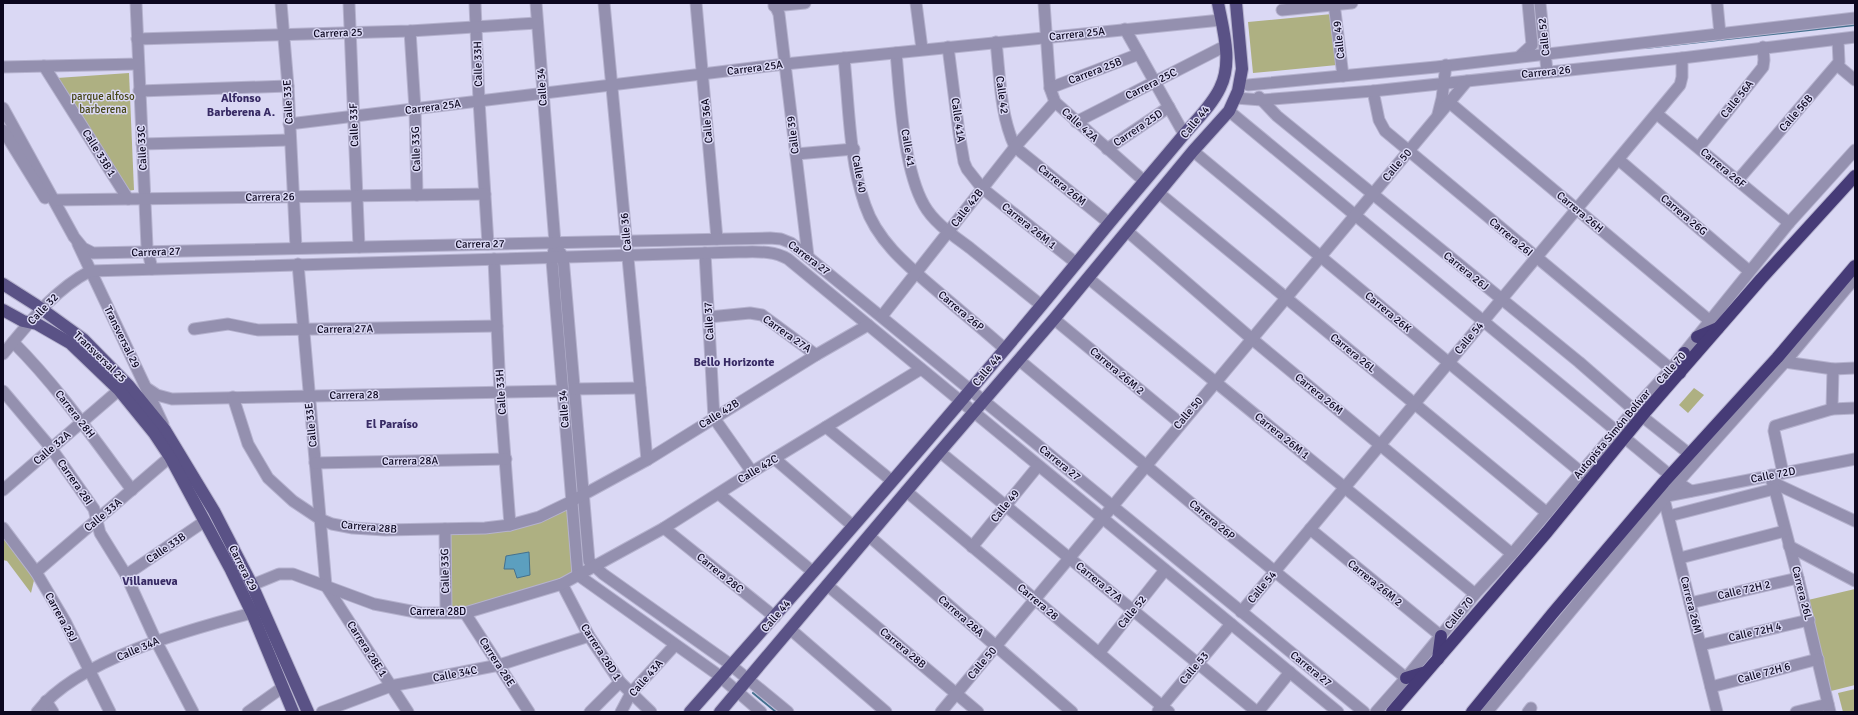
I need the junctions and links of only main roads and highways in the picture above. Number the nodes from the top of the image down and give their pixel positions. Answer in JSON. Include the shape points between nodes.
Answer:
{"nodes":[{"id":1,"x":1219,"y":3,"type":"edge"},
{"id":2,"x":1236,"y":3,"type":"edge"},
{"id":3,"x":1855,"y":176,"type":"edge"},
{"id":4,"x":1091,"y":246,"type":"junction"},
{"id":5,"x":1105,"y":257,"type":"junction"},
{"id":6,"x":1855,"y":266,"type":"edge"},
{"id":7,"x":3,"y":284,"type":"edge"},
{"id":8,"x":3,"y":310,"type":"edge"},
{"id":9,"x":1715,"y":324,"type":"junction"},
{"id":10,"x":1697,"y":337,"type":"road end"},
{"id":11,"x":1684,"y":353,"type":"road end"},
{"id":12,"x":1675,"y":372,"type":"junction"},
{"id":13,"x":160,"y":432,"type":"junction"},
{"id":14,"x":1441,"y":636,"type":"road end"},
{"id":15,"x":1438,"y":659,"type":"junction"},
{"id":16,"x":1426,"y":672,"type":"junction"},
{"id":17,"x":1406,"y":678,"type":"road end"},
{"id":18,"x":1490,"y":690,"type":"junction"},
{"id":19,"x":293,"y":712,"type":"edge"},
{"id":20,"x":308,"y":712,"type":"edge"},
{"id":21,"x":690,"y":712,"type":"edge"},
{"id":22,"x":720,"y":712,"type":"edge"},
{"id":23,"x":1392,"y":712,"type":"edge"},
{"id":24,"x":1472,"y":712,"type":"edge"},
{"id":25,"x":1483,"y":712,"type":"edge"}],
"edges":[{"from":1,"to":4,"type":"main road","name":"Calle 44","via":[[1226,67],[1220,88],[1207,108]]},
{"from":2,"to":5,"type":"main road","name":"Calle 44","via":[[1242,75],[1230,111]]},
{"from":3,"to":9,"type":"highway","name":"Autopista Simón Bolívar","via":[[1761,279]]},
{"from":4,"to":5,"type":"main road","via":[[1097,247]]},
{"from":4,"to":21,"type":"main road","name":"Calle 44","via":[[961,401]]},
{"from":5,"to":22,"type":"main road","name":"Calle 44"},
{"from":6,"to":18,"type":"highway","via":[[1829,302],[1553,613]]},
{"from":7,"to":13,"type":"main road","name":"Transversal 25","via":[[42,309],[98,353],[129,386]]},
{"from":8,"to":13,"type":"main road","name":"Transversal 25","via":[[29,323],[37,324],[70,343]]},
{"from":9,"to":10,"type":"highway"},
{"from":9,"to":12,"type":"highway","name":"Autopista Simón Bolívar"},
{"from":11,"to":12,"type":"highway"},
{"from":12,"to":15,"type":"highway","name":"Autopista Simón Bolívar","via":[[1621,434],[1548,532]]},
{"from":13,"to":19,"type":"main road","name":"Carrera 29","via":[[170,457],[252,613]]},
{"from":13,"to":20,"type":"main road","name":"Carrera 29","via":[[214,511],[252,585]]},
{"from":14,"to":15,"type":"highway"},
{"from":15,"to":16,"type":"highway","name":"Autopista Simón Bolívar"},
{"from":16,"to":17,"type":"highway"},
{"from":16,"to":23,"type":"highway","name":"Autopista Simón Bolívar"},
{"from":18,"to":24,"type":"highway"},
{"from":18,"to":25,"type":"highway"}]}
